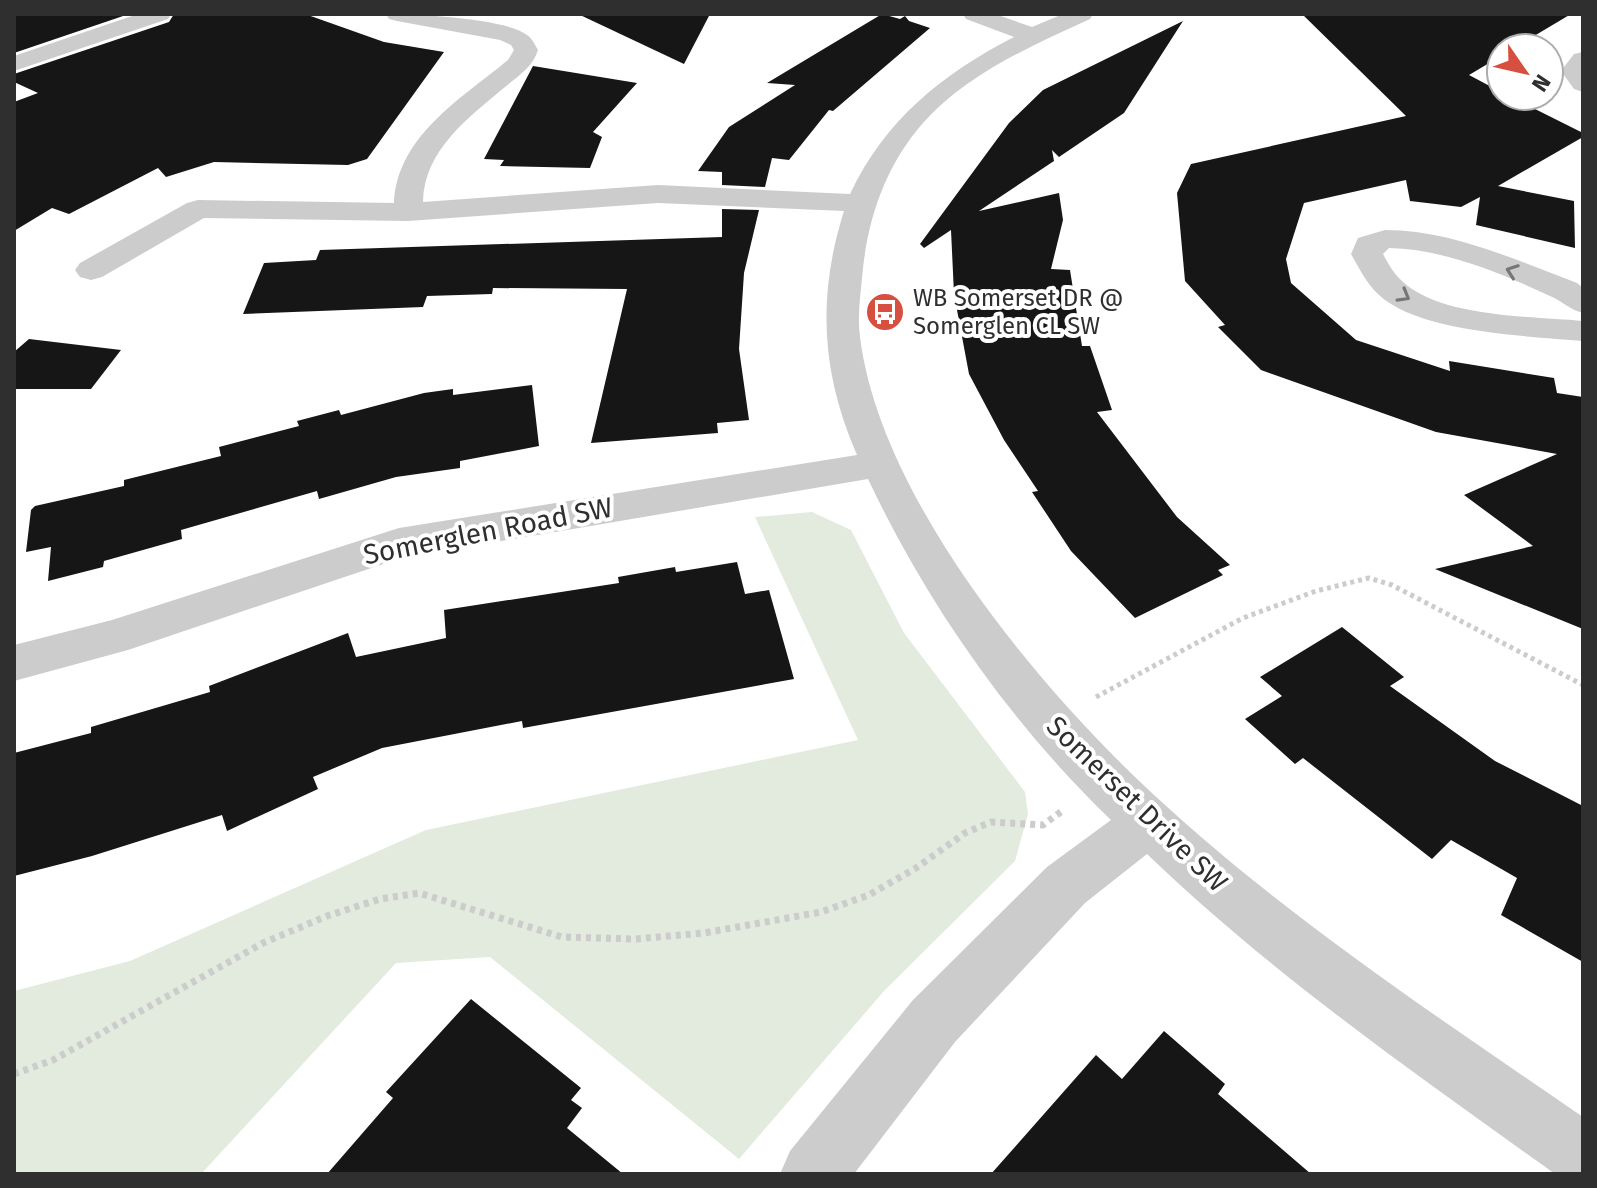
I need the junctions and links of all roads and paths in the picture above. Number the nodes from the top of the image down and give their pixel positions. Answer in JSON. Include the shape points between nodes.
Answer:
{"nodes":[{"id":1,"x":160,"y":14,"type":"edge"},
{"id":2,"x":397,"y":14,"type":"edge"},
{"id":3,"x":974,"y":14,"type":"edge"},
{"id":4,"x":1082,"y":14,"type":"edge"},
{"id":5,"x":1031,"y":35,"type":"junction"},
{"id":6,"x":1583,"y":59,"type":"edge"},
{"id":7,"x":14,"y":64,"type":"edge"},
{"id":8,"x":1583,"y":84,"type":"edge"},
{"id":9,"x":858,"y":203,"type":"junction"},
{"id":10,"x":408,"y":212,"type":"junction"},
{"id":11,"x":91,"y":270,"type":"dead end"},
{"id":12,"x":1583,"y":303,"type":"edge"},
{"id":13,"x":1583,"y":331,"type":"edge"},
{"id":14,"x":880,"y":464,"type":"junction"},
{"id":15,"x":14,"y":663,"type":"edge"},
{"id":16,"x":1583,"y":685,"type":"edge"},
{"id":17,"x":1050,"y":723,"type":"junction"},
{"id":18,"x":1104,"y":780,"type":"junction"},
{"id":19,"x":1149,"y":821,"type":"junction"},
{"id":20,"x":14,"y":1074,"type":"edge"},
{"id":21,"x":1583,"y":1155,"type":"edge"},
{"id":22,"x":813,"y":1174,"type":"edge"}],
"edges":[{"from":1,"to":7,"type":"street"},
{"from":2,"to":10,"type":"street","via":[[506,34],[520,40],[526,50],[518,64],[431,138],[406,192]]},
{"from":3,"to":5,"type":"street"},
{"from":4,"to":5,"type":"street","name":"Somerset Drive SW"},
{"from":5,"to":9,"type":"street","name":"Somerset Drive SW","via":[[968,71],[923,108],[879,160]]},
{"from":6,"to":8,"type":"street","via":[[1573,71]]},
{"from":9,"to":10,"type":"street","via":[[658,194]]},
{"from":9,"to":14,"type":"street","name":"Somerset Drive SW","via":[[846,252],[841,332],[856,402]]},
{"from":10,"to":11,"type":"street","via":[[198,209]]},
{"from":12,"to":13,"type":"street","one_way":true,"via":[[1565,290],[1414,238],[1379,239],[1369,245],[1367,254],[1391,289],[1425,307],[1464,317]]},
{"from":14,"to":15,"type":"street","name":"Somerglen Road SW","via":[[399,543],[160,625]]},
{"from":14,"to":17,"type":"street","name":"Somerset Drive SW","via":[[925,551],[973,625]]},
{"from":16,"to":17,"type":"path","via":[[1392,585],[1369,578],[1243,618]]},
{"from":17,"to":18,"type":"street","name":"Somerset Drive SW"},
{"from":18,"to":19,"type":"street","name":"Somerset Drive SW"},
{"from":18,"to":20,"type":"path","via":[[1043,825],[991,822],[869,895],[821,912],[704,933],[635,939],[562,937],[419,893],[380,899],[263,943],[53,1060]]},
{"from":19,"to":21,"type":"street","name":"Somerset Drive SW","via":[[1233,897],[1383,1015]]},
{"from":19,"to":22,"type":"street","via":[[1066,885],[934,1021]]}]}
